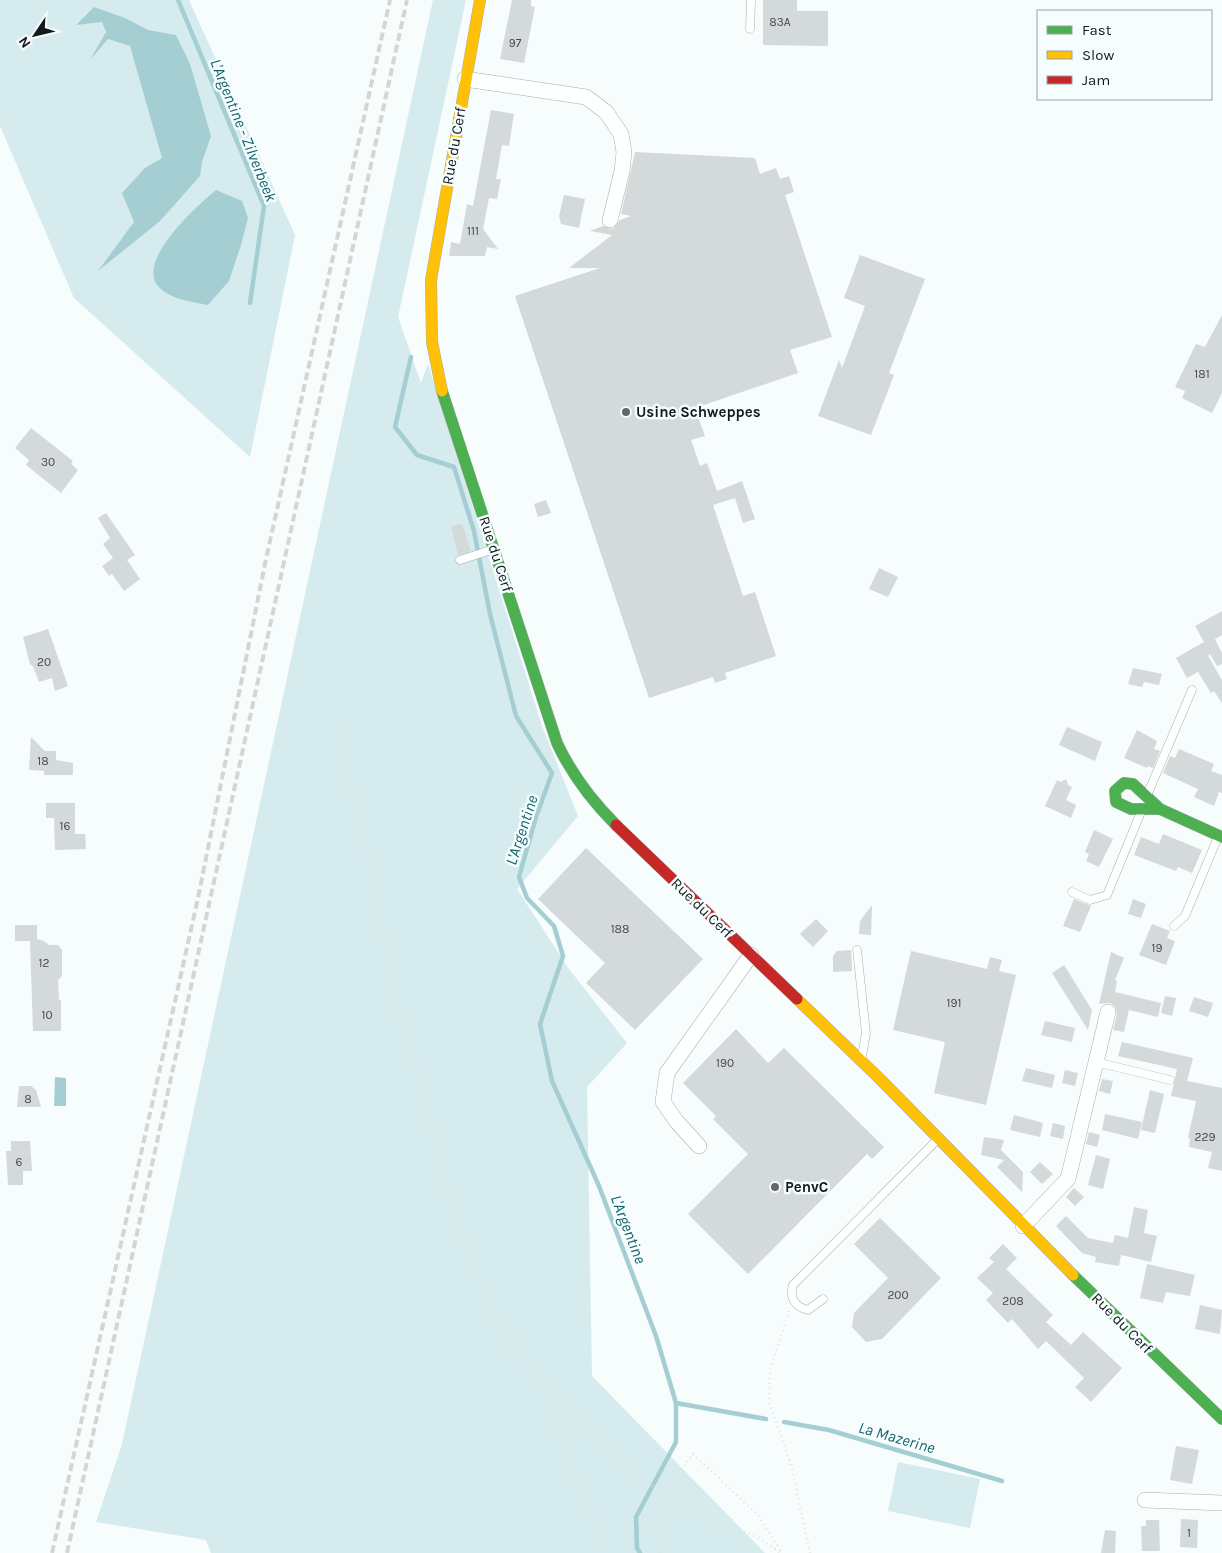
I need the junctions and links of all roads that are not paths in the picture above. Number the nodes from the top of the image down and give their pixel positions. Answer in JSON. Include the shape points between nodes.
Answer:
{"nodes":[{"id":1,"x":480,"y":0,"type":"edge"},
{"id":2,"x":751,"y":0,"type":"edge"},
{"id":3,"x":750,"y":29,"type":"dead end"},
{"id":4,"x":465,"y":79,"type":"junction"},
{"id":5,"x":610,"y":220,"type":"dead end"},
{"id":6,"x":490,"y":550,"type":"junction"},
{"id":7,"x":460,"y":560,"type":"dead end"},
{"id":8,"x":1192,"y":690,"type":"dead end"},
{"id":9,"x":1147,"y":795,"type":"junction"},
{"id":10,"x":1160,"y":809,"type":"junction"},
{"id":11,"x":1142,"y":810,"type":"junction"},
{"id":12,"x":1221,"y":836,"type":"edge"},
{"id":13,"x":1072,"y":892,"type":"dead end"},
{"id":14,"x":1174,"y":926,"type":"dead end"},
{"id":15,"x":857,"y":950,"type":"dead end"},
{"id":16,"x":751,"y":955,"type":"junction"},
{"id":17,"x":1108,"y":1012,"type":"dead end"},
{"id":18,"x":861,"y":1061,"type":"junction"},
{"id":19,"x":1096,"y":1062,"type":"junction"},
{"id":20,"x":1170,"y":1080,"type":"dead end"},
{"id":21,"x":939,"y":1139,"type":"junction"},
{"id":22,"x":699,"y":1146,"type":"dead end"},
{"id":23,"x":1023,"y":1226,"type":"junction"},
{"id":24,"x":823,"y":1299,"type":"dead end"},
{"id":25,"x":1222,"y":1419,"type":"edge"},
{"id":26,"x":1145,"y":1500,"type":"dead end"},
{"id":27,"x":1222,"y":1503,"type":"edge"}],
"edges":[{"from":1,"to":4,"type":"street","name":"Rue du Cerf"},
{"from":2,"to":3,"type":"lane"},
{"from":4,"to":5,"type":"street","via":[[586,97],[606,112],[621,134],[624,152]]},
{"from":4,"to":6,"type":"street","name":"Rue du Cerf","via":[[428,313],[438,379]]},
{"from":6,"to":7,"type":"lane"},
{"from":6,"to":16,"type":"street","name":"Rue du Cerf","via":[[557,743],[568,766],[604,813]]},
{"from":8,"to":9,"type":"lane"},
{"from":9,"to":10,"type":"street"},
{"from":9,"to":11,"type":"street","via":[[1129,783],[1115,791],[1116,802],[1121,806]]},
{"from":10,"to":11,"type":"street"},
{"from":10,"to":12,"type":"street"},
{"from":11,"to":13,"type":"lane","via":[[1107,895],[1090,900]]},
{"from":12,"to":14,"type":"lane","via":[[1185,916]]},
{"from":15,"to":18,"type":"lane","via":[[866,1033]]},
{"from":16,"to":18,"type":"street","name":"Rue du Cerf"},
{"from":16,"to":22,"type":"street","via":[[667,1073],[663,1102]]},
{"from":17,"to":19,"type":"street"},
{"from":18,"to":21,"type":"street","name":"Rue du Cerf"},
{"from":19,"to":20,"type":"lane"},
{"from":19,"to":23,"type":"street","via":[[1068,1179]]},
{"from":21,"to":23,"type":"street","name":"Rue du Cerf"},
{"from":21,"to":24,"type":"lane","via":[[796,1281],[791,1292],[792,1300],[800,1308],[808,1310]]},
{"from":23,"to":25,"type":"street","name":"Rue du Cerf"},
{"from":26,"to":27,"type":"street"}]}
